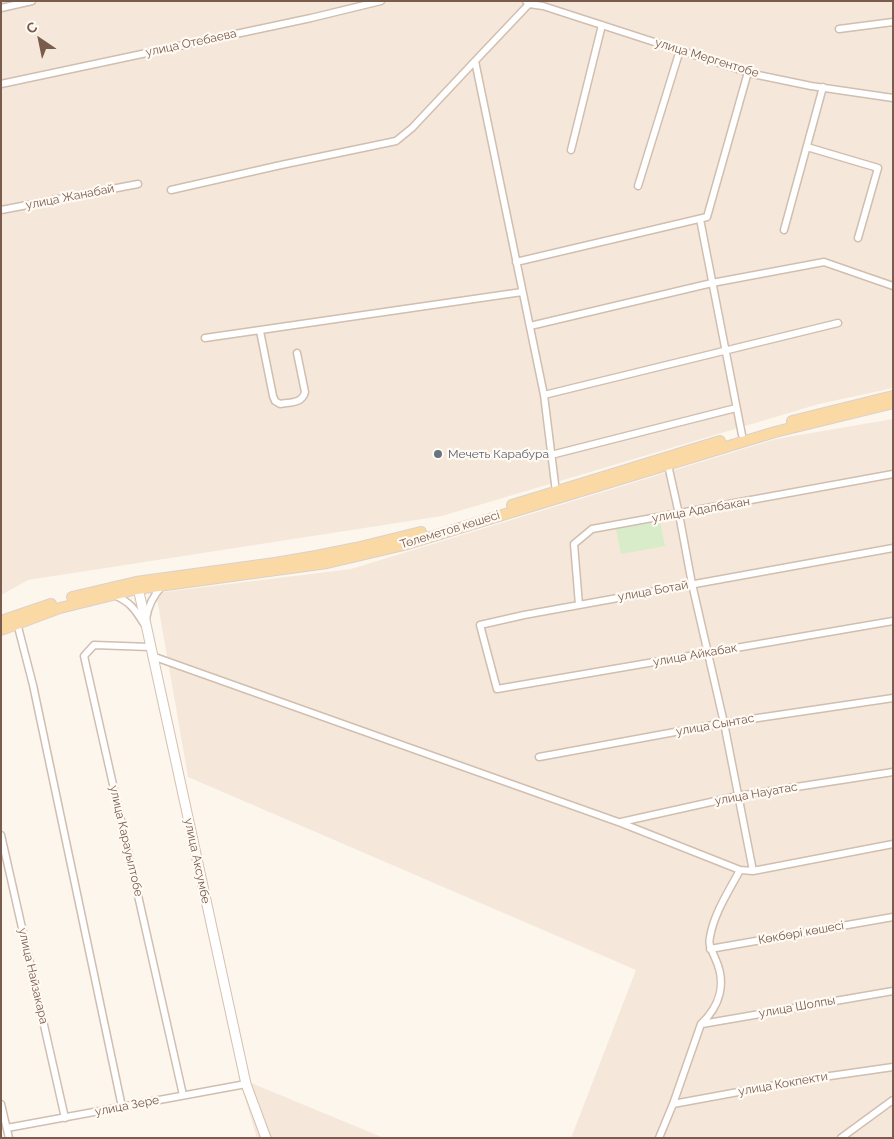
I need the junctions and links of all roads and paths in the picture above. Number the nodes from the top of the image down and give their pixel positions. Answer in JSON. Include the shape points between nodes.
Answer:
{"nodes":[{"id":1,"x":32,"y":1,"type":"edge"},
{"id":2,"x":380,"y":1,"type":"edge"},
{"id":3,"x":528,"y":2,"type":"edge"},
{"id":4,"x":1,"y":8,"type":"edge"},
{"id":5,"x":893,"y":22,"type":"edge"},
{"id":6,"x":602,"y":25,"type":"junction"},
{"id":7,"x":839,"y":29,"type":"dead end"},
{"id":8,"x":680,"y":50,"type":"junction"},
{"id":9,"x":475,"y":61,"type":"junction"},
{"id":10,"x":748,"y":72,"type":"junction"},
{"id":11,"x":1,"y":84,"type":"edge"},
{"id":12,"x":823,"y":87,"type":"junction"},
{"id":13,"x":893,"y":98,"type":"edge"},
{"id":14,"x":807,"y":147,"type":"junction"},
{"id":15,"x":571,"y":150,"type":"dead end"},
{"id":16,"x":138,"y":184,"type":"dead end"},
{"id":17,"x":638,"y":186,"type":"dead end"},
{"id":18,"x":171,"y":190,"type":"dead end"},
{"id":19,"x":1,"y":210,"type":"edge"},
{"id":20,"x":700,"y":219,"type":"junction"},
{"id":21,"x":784,"y":230,"type":"dead end"},
{"id":22,"x":858,"y":238,"type":"dead end"},
{"id":23,"x":516,"y":262,"type":"junction"},
{"id":24,"x":712,"y":283,"type":"junction"},
{"id":25,"x":893,"y":286,"type":"edge"},
{"id":26,"x":522,"y":292,"type":"junction"},
{"id":27,"x":838,"y":323,"type":"dead end"},
{"id":28,"x":530,"y":326,"type":"junction"},
{"id":29,"x":260,"y":331,"type":"junction"},
{"id":30,"x":205,"y":338,"type":"dead end"},
{"id":31,"x":725,"y":351,"type":"junction"},
{"id":32,"x":297,"y":353,"type":"dead end"},
{"id":33,"x":544,"y":395,"type":"junction"},
{"id":34,"x":893,"y":396,"type":"edge"},
{"id":35,"x":893,"y":403,"type":"edge"},
{"id":36,"x":736,"y":408,"type":"junction"},
{"id":37,"x":742,"y":435,"type":"junction"},
{"id":38,"x":712,"y":448,"type":"junction"},
{"id":39,"x":551,"y":454,"type":"junction"},
{"id":40,"x":668,"y":465,"type":"junction"},
{"id":41,"x":893,"y":474,"type":"edge"},
{"id":42,"x":556,"y":492,"type":"junction"},
{"id":43,"x":680,"y":514,"type":"junction"},
{"id":44,"x":893,"y":548,"type":"edge"},
{"id":45,"x":692,"y":584,"type":"junction"},
{"id":46,"x":137,"y":586,"type":"junction"},
{"id":47,"x":162,"y":586,"type":"junction"},
{"id":48,"x":113,"y":595,"type":"junction"},
{"id":49,"x":579,"y":605,"type":"junction"},
{"id":50,"x":1,"y":621,"type":"edge"},
{"id":51,"x":893,"y":621,"type":"edge"},
{"id":52,"x":16,"y":623,"type":"junction"},
{"id":53,"x":145,"y":625,"type":"junction"},
{"id":54,"x":1,"y":630,"type":"edge"},
{"id":55,"x":151,"y":652,"type":"junction"},
{"id":56,"x":709,"y":653,"type":"junction"},
{"id":57,"x":497,"y":689,"type":"joint"},
{"id":58,"x":893,"y":698,"type":"edge"},
{"id":59,"x":724,"y":723,"type":"junction"},
{"id":60,"x":539,"y":757,"type":"dead end"},
{"id":61,"x":893,"y":772,"type":"edge"},
{"id":62,"x":738,"y":796,"type":"junction"},
{"id":63,"x":620,"y":822,"type":"junction"},
{"id":64,"x":1,"y":835,"type":"edge"},
{"id":65,"x":893,"y":844,"type":"edge"},
{"id":66,"x":740,"y":870,"type":"junction"},
{"id":67,"x":753,"y":871,"type":"junction"},
{"id":68,"x":893,"y":917,"type":"edge"},
{"id":69,"x":710,"y":950,"type":"junction"},
{"id":70,"x":893,"y":990,"type":"edge"},
{"id":71,"x":701,"y":1024,"type":"junction"},
{"id":72,"x":893,"y":1067,"type":"edge"},
{"id":73,"x":246,"y":1084,"type":"junction"},
{"id":74,"x":182,"y":1095,"type":"junction"},
{"id":75,"x":893,"y":1100,"type":"edge"},
{"id":76,"x":1,"y":1104,"type":"edge"},
{"id":77,"x":674,"y":1104,"type":"junction"},
{"id":78,"x":122,"y":1107,"type":"junction"},
{"id":79,"x":65,"y":1118,"type":"junction"},
{"id":80,"x":7,"y":1128,"type":"junction"},
{"id":81,"x":9,"y":1138,"type":"edge"},
{"id":82,"x":266,"y":1138,"type":"edge"},
{"id":83,"x":659,"y":1138,"type":"edge"},
{"id":84,"x":841,"y":1138,"type":"edge"}],
"edges":[{"from":1,"to":4,"type":"street"},
{"from":2,"to":11,"type":"street","name":"улица Отебаева"},
{"from":3,"to":6,"type":"street","name":"улица Мергентобе"},
{"from":3,"to":9,"type":"street"},
{"from":5,"to":7,"type":"street"},
{"from":6,"to":8,"type":"street","name":"улица Мергентобе"},
{"from":6,"to":15,"type":"street"},
{"from":8,"to":10,"type":"street","name":"улица Мергентобе"},
{"from":8,"to":17,"type":"street"},
{"from":9,"to":18,"type":"street","via":[[396,141]]},
{"from":9,"to":23,"type":"street"},
{"from":10,"to":12,"type":"street","name":"улица Мергентобе"},
{"from":10,"to":20,"type":"street","via":[[707,217]]},
{"from":12,"to":13,"type":"street","name":"улица Мергентобе"},
{"from":12,"to":14,"type":"street"},
{"from":14,"to":21,"type":"street"},
{"from":14,"to":22,"type":"street","via":[[878,168]]},
{"from":16,"to":19,"type":"street","name":"улица Жанабай"},
{"from":20,"to":23,"type":"street"},
{"from":20,"to":24,"type":"street"},
{"from":23,"to":26,"type":"street"},
{"from":24,"to":25,"type":"street","via":[[824,262]]},
{"from":24,"to":28,"type":"street"},
{"from":24,"to":31,"type":"street"},
{"from":26,"to":28,"type":"street"},
{"from":26,"to":29,"type":"street"},
{"from":27,"to":31,"type":"street"},
{"from":28,"to":33,"type":"street"},
{"from":29,"to":30,"type":"street"},
{"from":29,"to":32,"type":"street","via":[[273,396],[280,404],[304,397]]},
{"from":31,"to":33,"type":"street"},
{"from":31,"to":36,"type":"street"},
{"from":33,"to":39,"type":"street"},
{"from":34,"to":37,"type":"main road","name":"Төлеметов көшесі","via":[[821,412]]},
{"from":35,"to":38,"type":"main road","name":"Төлеметов көшесі"},
{"from":36,"to":37,"type":"street"},
{"from":36,"to":39,"type":"street"},
{"from":37,"to":38,"type":"main road","name":"Төлеметов көшесі"},
{"from":38,"to":40,"type":"main road","name":"Төлеметов көшесі"},
{"from":38,"to":42,"type":"main road","name":"Төлеметов көшесі"},
{"from":39,"to":42,"type":"street"},
{"from":40,"to":43,"type":"street"},
{"from":40,"to":47,"type":"main road","name":"Төлеметов көшесі","via":[[404,545],[327,563]]},
{"from":41,"to":43,"type":"street","name":"улица Адалбакан"},
{"from":42,"to":46,"type":"main road","name":"Төлеметов көшесі","via":[[401,538]]},
{"from":43,"to":45,"type":"street"},
{"from":43,"to":49,"type":"street","name":"улица Адалбакан","via":[[592,529],[574,544]]},
{"from":44,"to":45,"type":"street","name":"улица Ботай"},
{"from":45,"to":49,"type":"street","name":"улица Ботай"},
{"from":45,"to":56,"type":"street"},
{"from":46,"to":47,"type":"main road","name":"Төлеметов көшесі"},
{"from":46,"to":48,"type":"main road","name":"Төлеметов көшесі"},
{"from":46,"to":50,"type":"main road","name":"Төлеметов көшесі","via":[[58,601]]},
{"from":46,"to":53,"type":"main road","name":"улица Аксумбе"},
{"from":47,"to":53,"type":"street","via":[[150,603]]},
{"from":48,"to":52,"type":"main road","name":"Төлеметов көшесі"},
{"from":48,"to":53,"type":"street","via":[[126,600]]},
{"from":49,"to":57,"type":"street","name":"улица Ботай","via":[[480,625]]},
{"from":51,"to":56,"type":"street","name":"улица Айкабак"},
{"from":52,"to":54,"type":"main road","name":"Төлеметов көшесі"},
{"from":52,"to":78,"type":"street","via":[[33,685]]},
{"from":53,"to":55,"type":"main road","name":"улица Аксумбе"},
{"from":55,"to":63,"type":"street"},
{"from":55,"to":73,"type":"main road","name":"улица Аксумбе"},
{"from":55,"to":74,"type":"street","name":"улица Карауылтобе","via":[[94,645],[84,656]]},
{"from":56,"to":57,"type":"street","name":"улица Айкабак"},
{"from":56,"to":59,"type":"street"},
{"from":58,"to":59,"type":"street","name":"улица Сынтас"},
{"from":59,"to":60,"type":"street","name":"улица Сынтас"},
{"from":59,"to":62,"type":"street"},
{"from":61,"to":62,"type":"street","name":"улица Науатас"},
{"from":62,"to":63,"type":"street","name":"улица Науатас"},
{"from":62,"to":67,"type":"street"},
{"from":63,"to":66,"type":"street"},
{"from":64,"to":79,"type":"street","name":"улица Найзакара"},
{"from":65,"to":67,"type":"street"},
{"from":66,"to":67,"type":"street"},
{"from":66,"to":69,"type":"street","via":[[713,926]]},
{"from":68,"to":69,"type":"street","name":"Көкбөрі көшесі"},
{"from":69,"to":71,"type":"street","via":[[722,976],[722,986],[708,1018]]},
{"from":70,"to":71,"type":"street","name":"улица Шолпы"},
{"from":71,"to":77,"type":"street"},
{"from":72,"to":77,"type":"street","name":"улица Кокпекти"},
{"from":73,"to":74,"type":"street","name":"улица Зере"},
{"from":73,"to":82,"type":"main road","name":"улица Аксумбе"},
{"from":74,"to":78,"type":"street","name":"улица Зере"},
{"from":75,"to":84,"type":"street"},
{"from":76,"to":80,"type":"street"},
{"from":77,"to":83,"type":"street"},
{"from":78,"to":79,"type":"street","name":"улица Зере"},
{"from":79,"to":80,"type":"street","name":"улица Зере"},
{"from":80,"to":81,"type":"street"}]}
